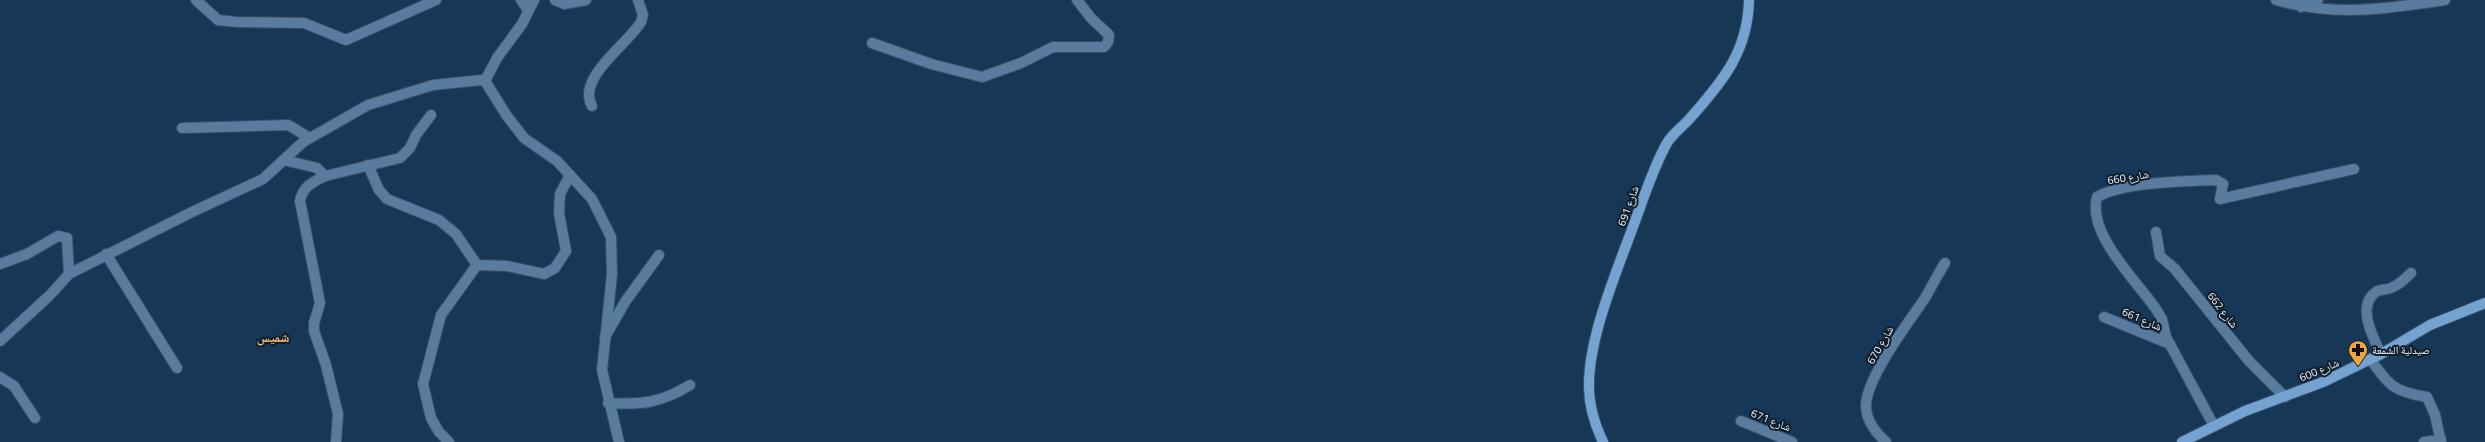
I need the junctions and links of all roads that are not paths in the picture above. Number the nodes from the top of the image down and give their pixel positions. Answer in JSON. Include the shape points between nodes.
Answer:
{"nodes":[{"id":1,"x":196,"y":0,"type":"edge"},
{"id":2,"x":436,"y":0,"type":"edge"},
{"id":3,"x":521,"y":0,"type":"edge"},
{"id":4,"x":534,"y":0,"type":"edge"},
{"id":5,"x":555,"y":0,"type":"edge"},
{"id":6,"x":586,"y":0,"type":"edge"},
{"id":7,"x":638,"y":0,"type":"edge"},
{"id":8,"x":1077,"y":0,"type":"edge"},
{"id":9,"x":1749,"y":0,"type":"edge"},
{"id":10,"x":2276,"y":0,"type":"edge"},
{"id":11,"x":2318,"y":0,"type":"edge"},
{"id":12,"x":2445,"y":0,"type":"edge"},
{"id":13,"x":2301,"y":3,"type":"edge"},
{"id":14,"x":528,"y":10,"type":"junction"},
{"id":15,"x":872,"y":43,"type":"dead end"},
{"id":16,"x":485,"y":81,"type":"junction"},
{"id":17,"x":592,"y":106,"type":"dead end"},
{"id":18,"x":431,"y":115,"type":"dead end"},
{"id":19,"x":182,"y":128,"type":"dead end"},
{"id":20,"x":310,"y":138,"type":"junction"},
{"id":21,"x":284,"y":160,"type":"junction"},
{"id":22,"x":368,"y":165,"type":"junction"},
{"id":23,"x":2354,"y":169,"type":"dead end"},
{"id":24,"x":570,"y":175,"type":"junction"},
{"id":25,"x":325,"y":176,"type":"junction"},
{"id":26,"x":2156,"y":232,"type":"dead end"},
{"id":27,"x":106,"y":254,"type":"junction"},
{"id":28,"x":659,"y":255,"type":"dead end"},
{"id":29,"x":1945,"y":263,"type":"dead end"},
{"id":30,"x":0,"y":264,"type":"edge"},
{"id":31,"x":477,"y":265,"type":"junction"},
{"id":32,"x":2411,"y":273,"type":"dead end"},
{"id":33,"x":69,"y":274,"type":"junction"},
{"id":34,"x":2485,"y":303,"type":"edge"},
{"id":35,"x":2104,"y":316,"type":"dead end"},
{"id":36,"x":604,"y":339,"type":"junction"},
{"id":37,"x":0,"y":341,"type":"edge"},
{"id":38,"x":2170,"y":344,"type":"junction"},
{"id":39,"x":2381,"y":354,"type":"junction"},
{"id":40,"x":2371,"y":360,"type":"junction"},
{"id":41,"x":176,"y":368,"type":"dead end"},
{"id":42,"x":0,"y":377,"type":"edge"},
{"id":43,"x":690,"y":385,"type":"dead end"},
{"id":44,"x":2285,"y":396,"type":"junction"},
{"id":45,"x":608,"y":403,"type":"junction"},
{"id":46,"x":35,"y":418,"type":"dead end"},
{"id":47,"x":1741,"y":421,"type":"dead end"},
{"id":48,"x":2214,"y":426,"type":"junction"},
{"id":49,"x":2199,"y":438,"type":"edge"},
{"id":50,"x":2441,"y":441,"type":"edge"},
{"id":51,"x":336,"y":442,"type":"edge"},
{"id":52,"x":449,"y":442,"type":"edge"},
{"id":53,"x":619,"y":442,"type":"edge"},
{"id":54,"x":1603,"y":442,"type":"edge"},
{"id":55,"x":1792,"y":442,"type":"edge"},
{"id":56,"x":1886,"y":442,"type":"edge"},
{"id":57,"x":2182,"y":442,"type":"edge"},
{"id":58,"x":2424,"y":442,"type":"edge"}],
"edges":[{"from":1,"to":2,"type":"street","via":[[218,20],[304,23],[338,39],[346,40]]},
{"from":3,"to":14,"type":"street"},
{"from":4,"to":14,"type":"street"},
{"from":5,"to":6,"type":"street","via":[[564,4]]},
{"from":7,"to":17,"type":"street","via":[[643,15],[641,22],[595,76],[589,90],[589,101]]},
{"from":8,"to":15,"type":"street","via":[[1109,35],[1104,47],[1053,47],[1021,63],[982,77],[931,64]]},
{"from":9,"to":54,"type":"main road","name":"شارع 691","via":[[1749,20],[1741,49],[1717,87],[1668,141],[1653,173],[1616,274],[1591,360],[1589,387],[1595,425]]},
{"from":10,"to":13,"type":"street"},
{"from":11,"to":13,"type":"street"},
{"from":12,"to":13,"type":"street","via":[[2353,12]]},
{"from":14,"to":16,"type":"street","via":[[522,24],[497,58]]},
{"from":16,"to":20,"type":"street","via":[[466,80],[433,85],[386,98],[368,104]]},
{"from":16,"to":24,"type":"street","via":[[524,138],[557,161]]},
{"from":18,"to":22,"type":"street","via":[[416,134],[410,148],[400,158]]},
{"from":19,"to":20,"type":"street","via":[[288,125]]},
{"from":20,"to":21,"type":"street","via":[[295,148]]},
{"from":21,"to":25,"type":"street","via":[[317,168]]},
{"from":21,"to":27,"type":"street","via":[[272,173],[258,182]]},
{"from":22,"to":25,"type":"street"},
{"from":22,"to":31,"type":"street","via":[[387,199],[439,220],[456,234]]},
{"from":23,"to":38,"type":"street","name":"شارع 660","via":[[2220,199],[2223,184],[2216,180],[2147,185],[2109,191],[2097,197],[2095,218],[2102,234],[2156,309]]},
{"from":24,"to":31,"type":"street","via":[[560,194],[559,212],[566,251],[555,268],[544,274],[507,266]]},
{"from":24,"to":36,"type":"street","via":[[592,199],[611,237],[612,274]]},
{"from":25,"to":51,"type":"street","via":[[308,184],[300,200],[320,303],[314,331],[326,365],[338,414]]},
{"from":26,"to":44,"type":"street","name":"شارع 662","via":[[2160,256],[2175,269],[2249,361]]},
{"from":27,"to":33,"type":"street"},
{"from":27,"to":41,"type":"street"},
{"from":28,"to":36,"type":"street","via":[[625,302]]},
{"from":29,"to":56,"type":"street","name":"شارع 670","via":[[1895,342],[1870,388],[1867,414],[1874,429]]},
{"from":30,"to":33,"type":"street","via":[[27,254],[58,236],[67,238]]},
{"from":31,"to":52,"type":"street","via":[[441,315],[423,384],[430,418]]},
{"from":32,"to":39,"type":"street","via":[[2398,285],[2378,291],[2369,300],[2366,311]]},
{"from":33,"to":37,"type":"street","via":[[46,300]]},
{"from":34,"to":39,"type":"main road","name":"شارع 600","via":[[2430,325]]},
{"from":35,"to":38,"type":"street","name":"شارع 661"},
{"from":36,"to":45,"type":"street","via":[[602,370]]},
{"from":38,"to":48,"type":"street","name":"شارع 660"},
{"from":39,"to":40,"type":"main road","name":"شارع 600"},
{"from":40,"to":44,"type":"main road","name":"شارع 600"},
{"from":40,"to":50,"type":"street","via":[[2393,387],[2408,394],[2427,397],[2432,406]]},
{"from":42,"to":46,"type":"street","via":[[14,386]]},
{"from":43,"to":45,"type":"street","via":[[669,397],[646,403]]},
{"from":44,"to":48,"type":"main road","name":"شارع 600"},
{"from":45,"to":53,"type":"street"},
{"from":47,"to":55,"type":"street","name":"شارع 671"},
{"from":48,"to":49,"type":"main road","name":"شارع 600"},
{"from":49,"to":57,"type":"main road","name":"شارع 600"},
{"from":50,"to":58,"type":"street"}]}
